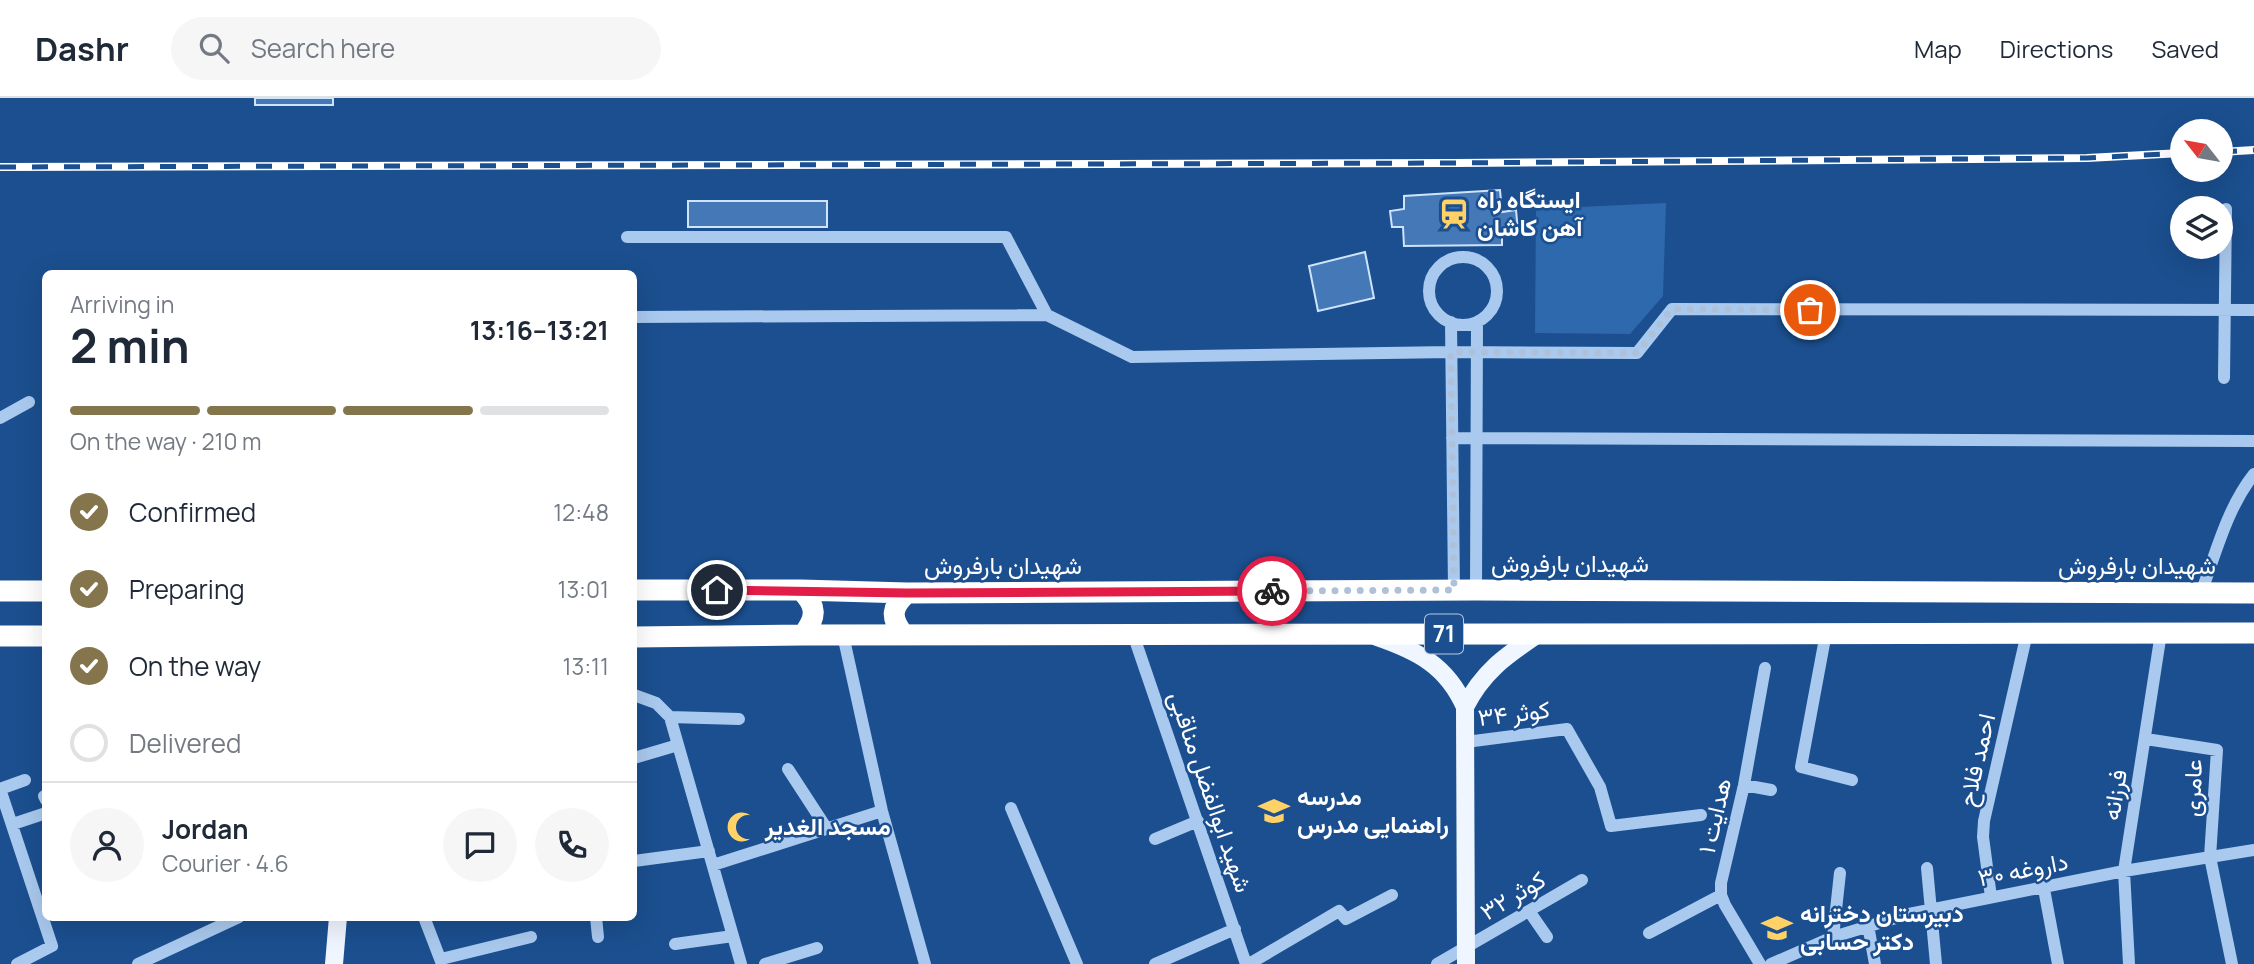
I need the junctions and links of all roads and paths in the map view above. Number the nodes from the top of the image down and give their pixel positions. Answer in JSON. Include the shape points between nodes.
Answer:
{"nodes":[{"id":1,"x":627,"y":237,"type":"dead end"},
{"id":2,"x":2226,"y":259,"type":"edge"},
{"id":3,"x":2225,"y":310,"type":"junction"},
{"id":4,"x":2254,"y":310,"type":"edge"},
{"id":5,"x":1047,"y":315,"type":"junction"},
{"id":6,"x":637,"y":317,"type":"edge"},
{"id":7,"x":1451,"y":322,"type":"junction"},
{"id":8,"x":1477,"y":322,"type":"junction"},
{"id":9,"x":1451,"y":352,"type":"junction"},
{"id":10,"x":1477,"y":352,"type":"junction"},
{"id":11,"x":2224,"y":378,"type":"dead end"},
{"id":12,"x":29,"y":402,"type":"dead end"},
{"id":13,"x":0,"y":418,"type":"edge"},
{"id":14,"x":1452,"y":438,"type":"junction"},
{"id":15,"x":1477,"y":439,"type":"junction"},
{"id":16,"x":2254,"y":441,"type":"edge"},
{"id":17,"x":2254,"y":474,"type":"edge"},
{"id":18,"x":637,"y":590,"type":"edge"},
{"id":19,"x":801,"y":590,"type":"junction"},
{"id":20,"x":1454,"y":590,"type":"junction"},
{"id":21,"x":1476,"y":590,"type":"junction"},
{"id":22,"x":0,"y":591,"type":"edge"},
{"id":23,"x":42,"y":591,"type":"edge"},
{"id":24,"x":907,"y":593,"type":"junction"},
{"id":25,"x":2201,"y":593,"type":"junction"},
{"id":26,"x":2254,"y":593,"type":"edge"},
{"id":27,"x":2027,"y":633,"type":"junction"},
{"id":28,"x":2161,"y":633,"type":"junction"},
{"id":29,"x":2254,"y":633,"type":"edge"},
{"id":30,"x":1133,"y":634,"type":"junction"},
{"id":31,"x":1366,"y":634,"type":"junction"},
{"id":32,"x":1538,"y":634,"type":"junction"},
{"id":33,"x":1826,"y":634,"type":"junction"},
{"id":34,"x":803,"y":635,"type":"junction"},
{"id":35,"x":843,"y":635,"type":"junction"},
{"id":36,"x":904,"y":635,"type":"junction"},
{"id":37,"x":0,"y":636,"type":"edge"},
{"id":38,"x":42,"y":636,"type":"edge"},
{"id":39,"x":637,"y":637,"type":"edge"},
{"id":40,"x":1765,"y":668,"type":"dead end"},
{"id":41,"x":637,"y":696,"type":"edge"},
{"id":42,"x":1465,"y":707,"type":"junction"},
{"id":43,"x":670,"y":717,"type":"junction"},
{"id":44,"x":739,"y":719,"type":"dead end"},
{"id":45,"x":2146,"y":739,"type":"junction"},
{"id":46,"x":1465,"y":742,"type":"junction"},
{"id":47,"x":678,"y":745,"type":"junction"},
{"id":48,"x":637,"y":757,"type":"edge"},
{"id":49,"x":788,"y":769,"type":"dead end"},
{"id":50,"x":25,"y":780,"type":"dead end"},
{"id":51,"x":1852,"y":780,"type":"dead end"},
{"id":52,"x":1744,"y":785,"type":"junction"},
{"id":53,"x":0,"y":789,"type":"edge"},
{"id":54,"x":1771,"y":790,"type":"dead end"},
{"id":55,"x":1011,"y":808,"type":"dead end"},
{"id":56,"x":882,"y":811,"type":"junction"},
{"id":57,"x":42,"y":814,"type":"edge"},
{"id":58,"x":1701,"y":816,"type":"dead end"},
{"id":59,"x":1198,"y":821,"type":"junction"},
{"id":60,"x":13,"y":824,"type":"junction"},
{"id":61,"x":827,"y":829,"type":"junction"},
{"id":62,"x":1155,"y":839,"type":"dead end"},
{"id":63,"x":2254,"y":850,"type":"edge"},
{"id":64,"x":709,"y":851,"type":"junction"},
{"id":65,"x":2210,"y":857,"type":"junction"},
{"id":66,"x":637,"y":861,"type":"edge"},
{"id":67,"x":713,"y":865,"type":"junction"},
{"id":68,"x":1927,"y":868,"type":"dead end"},
{"id":69,"x":2124,"y":871,"type":"junction"},
{"id":70,"x":1840,"y":873,"type":"dead end"},
{"id":71,"x":1582,"y":880,"type":"dead end"},
{"id":72,"x":2044,"y":889,"type":"junction"},
{"id":73,"x":1392,"y":895,"type":"dead end"},
{"id":74,"x":1721,"y":895,"type":"junction"},
{"id":75,"x":1991,"y":897,"type":"junction"},
{"id":76,"x":1931,"y":910,"type":"junction"},
{"id":77,"x":1529,"y":911,"type":"junction"},
{"id":78,"x":42,"y":915,"type":"edge"},
{"id":79,"x":44,"y":921,"type":"edge"},
{"id":80,"x":230,"y":921,"type":"edge"},
{"id":81,"x":338,"y":921,"type":"edge"},
{"id":82,"x":426,"y":921,"type":"edge"},
{"id":83,"x":596,"y":921,"type":"edge"},
{"id":84,"x":1868,"y":925,"type":"junction"},
{"id":85,"x":1235,"y":929,"type":"junction"},
{"id":86,"x":1649,"y":933,"type":"dead end"},
{"id":87,"x":733,"y":936,"type":"junction"},
{"id":88,"x":531,"y":937,"type":"dead end"},
{"id":89,"x":598,"y":937,"type":"dead end"},
{"id":90,"x":1547,"y":937,"type":"dead end"},
{"id":91,"x":1833,"y":937,"type":"junction"},
{"id":92,"x":675,"y":944,"type":"dead end"},
{"id":93,"x":817,"y":948,"type":"dead end"},
{"id":94,"x":1466,"y":957,"type":"edge"},
{"id":95,"x":1791,"y":960,"type":"edge"},
{"id":96,"x":442,"y":962,"type":"edge"},
{"id":97,"x":21,"y":963,"type":"edge"},
{"id":98,"x":138,"y":964,"type":"edge"},
{"id":99,"x":334,"y":964,"type":"edge"},
{"id":100,"x":741,"y":964,"type":"edge"},
{"id":101,"x":765,"y":964,"type":"edge"},
{"id":102,"x":925,"y":964,"type":"edge"},
{"id":103,"x":1077,"y":964,"type":"edge"},
{"id":104,"x":1155,"y":964,"type":"edge"},
{"id":105,"x":1248,"y":964,"type":"edge"},
{"id":106,"x":1437,"y":964,"type":"edge"},
{"id":107,"x":1760,"y":964,"type":"edge"},
{"id":108,"x":1771,"y":964,"type":"edge"},
{"id":109,"x":1875,"y":964,"type":"edge"},
{"id":110,"x":1936,"y":964,"type":"edge"},
{"id":111,"x":2058,"y":964,"type":"edge"},
{"id":112,"x":2129,"y":964,"type":"edge"},
{"id":113,"x":2232,"y":964,"type":"edge"}],
"edges":[{"from":1,"to":5,"type":"street","via":[[1006,237]]},
{"from":2,"to":3,"type":"street"},
{"from":3,"to":4,"type":"street"},
{"from":3,"to":10,"type":"street","via":[[1672,309],[1637,353]]},
{"from":3,"to":11,"type":"street"},
{"from":5,"to":6,"type":"street"},
{"from":5,"to":9,"type":"street","via":[[1132,357]]},
{"from":7,"to":8,"type":"street"},
{"from":7,"to":8,"type":"street","via":[[1435,310],[1430,288],[1440,267],[1460,257],[1489,268],[1497,287],[1493,308]]},
{"from":7,"to":9,"type":"street"},
{"from":8,"to":10,"type":"street"},
{"from":9,"to":10,"type":"street"},
{"from":9,"to":14,"type":"street"},
{"from":10,"to":15,"type":"street"},
{"from":12,"to":13,"type":"street"},
{"from":14,"to":15,"type":"street"},
{"from":14,"to":20,"type":"street"},
{"from":15,"to":16,"type":"street"},
{"from":15,"to":21,"type":"street"},
{"from":17,"to":25,"type":"street","via":[[2232,511]]},
{"from":18,"to":19,"type":"highway","name":"شهیدان بارفروش","number":"71"},
{"from":19,"to":24,"type":"highway","name":"شهیدان بارفروش","number":"71"},
{"from":19,"to":34,"type":"highway","via":[[814,612]]},
{"from":20,"to":21,"type":"highway","name":"شهیدان بارفروش","number":"71"},
{"from":20,"to":24,"type":"highway","name":"شهیدان بارفروش","number":"71"},
{"from":21,"to":25,"type":"highway","name":"شهیدان بارفروش","number":"71"},
{"from":22,"to":23,"type":"highway"},
{"from":24,"to":36,"type":"highway","via":[[894,613]]},
{"from":25,"to":26,"type":"highway","name":"شهیدان بارفروش","number":"71"},
{"from":27,"to":28,"type":"highway","number":"71"},
{"from":27,"to":33,"type":"highway","number":"71"},
{"from":27,"to":75,"type":"street","name":"احمد فلاح","via":[[1984,821]]},
{"from":28,"to":29,"type":"highway","number":"71"},
{"from":28,"to":45,"type":"street","name":"فرزانه"},
{"from":30,"to":31,"type":"highway","number":"71"},
{"from":30,"to":36,"type":"highway","number":"71"},
{"from":30,"to":59,"type":"street","name":"شهید ابوالفضل مناقبی"},
{"from":31,"to":32,"type":"highway","number":"71"},
{"from":31,"to":42,"type":"main road","via":[[1425,658],[1456,687]]},
{"from":32,"to":33,"type":"highway","number":"71"},
{"from":32,"to":42,"type":"main road","via":[[1485,675]]},
{"from":33,"to":51,"type":"street","via":[[1801,767]]},
{"from":34,"to":35,"type":"highway","number":"71"},
{"from":34,"to":39,"type":"highway","number":"71"},
{"from":35,"to":36,"type":"highway","number":"71"},
{"from":35,"to":56,"type":"street"},
{"from":37,"to":38,"type":"highway"},
{"from":40,"to":52,"type":"street","name":"هدایت ۱"},
{"from":41,"to":43,"type":"street","via":[[656,703]]},
{"from":42,"to":46,"type":"main road"},
{"from":43,"to":44,"type":"street"},
{"from":43,"to":47,"type":"street"},
{"from":45,"to":65,"type":"street","name":"عامری","via":[[2217,750]]},
{"from":45,"to":69,"type":"street","name":"فرزانه"},
{"from":46,"to":58,"type":"street","name":"کوثر ۳۴","via":[[1567,729],[1600,788],[1611,826]]},
{"from":46,"to":94,"type":"main road"},
{"from":47,"to":48,"type":"street"},
{"from":47,"to":64,"type":"street"},
{"from":49,"to":61,"type":"street"},
{"from":50,"to":53,"type":"street"},
{"from":52,"to":54,"type":"street"},
{"from":52,"to":74,"type":"street","name":"هدایت ۱"},
{"from":53,"to":60,"type":"street"},
{"from":55,"to":103,"type":"street"},
{"from":56,"to":61,"type":"street"},
{"from":56,"to":102,"type":"street"},
{"from":57,"to":60,"type":"street"},
{"from":59,"to":62,"type":"street"},
{"from":59,"to":85,"type":"street","name":"شهید ابوالفضل مناقبی"},
{"from":60,"to":78,"type":"street"},
{"from":61,"to":67,"type":"street"},
{"from":63,"to":65,"type":"street","name":"داروغه ۳۰"},
{"from":64,"to":66,"type":"street"},
{"from":64,"to":67,"type":"street"},
{"from":65,"to":69,"type":"street","name":"داروغه ۳۰"},
{"from":65,"to":113,"type":"street"},
{"from":67,"to":87,"type":"street"},
{"from":68,"to":76,"type":"street"},
{"from":69,"to":72,"type":"street","name":"داروغه ۳۰"},
{"from":69,"to":112,"type":"street","name":"فرزانه"},
{"from":70,"to":91,"type":"street"},
{"from":71,"to":77,"type":"street","name":"کوثر ۳۲"},
{"from":72,"to":75,"type":"street","name":"داروغه ۳۰"},
{"from":72,"to":111,"type":"street"},
{"from":73,"to":105,"type":"street","via":[[1346,919],[1339,911]]},
{"from":74,"to":86,"type":"street"},
{"from":74,"to":107,"type":"street"},
{"from":75,"to":76,"type":"street","name":"داروغه ۳۰"},
{"from":76,"to":84,"type":"street","name":"داروغه ۳۰"},
{"from":76,"to":110,"type":"street"},
{"from":77,"to":90,"type":"street"},
{"from":77,"to":94,"type":"street","name":"کوثر ۳۲"},
{"from":79,"to":97,"type":"street","via":[[52,946]]},
{"from":80,"to":98,"type":"street"},
{"from":81,"to":99,"type":"main road"},
{"from":82,"to":96,"type":"street"},
{"from":83,"to":89,"type":"street"},
{"from":84,"to":91,"type":"street","name":"داروغه ۳۰"},
{"from":84,"to":109,"type":"street"},
{"from":85,"to":104,"type":"street"},
{"from":85,"to":105,"type":"street","name":"شهید ابوالفضل مناقبی"},
{"from":87,"to":92,"type":"street"},
{"from":87,"to":100,"type":"street"},
{"from":88,"to":96,"type":"street"},
{"from":91,"to":95,"type":"street","name":"داروغه ۳۰"},
{"from":93,"to":101,"type":"street"},
{"from":94,"to":106,"type":"street","name":"کوثر ۳۲"},
{"from":95,"to":108,"type":"street","name":"داروغه ۳۰"}]}
